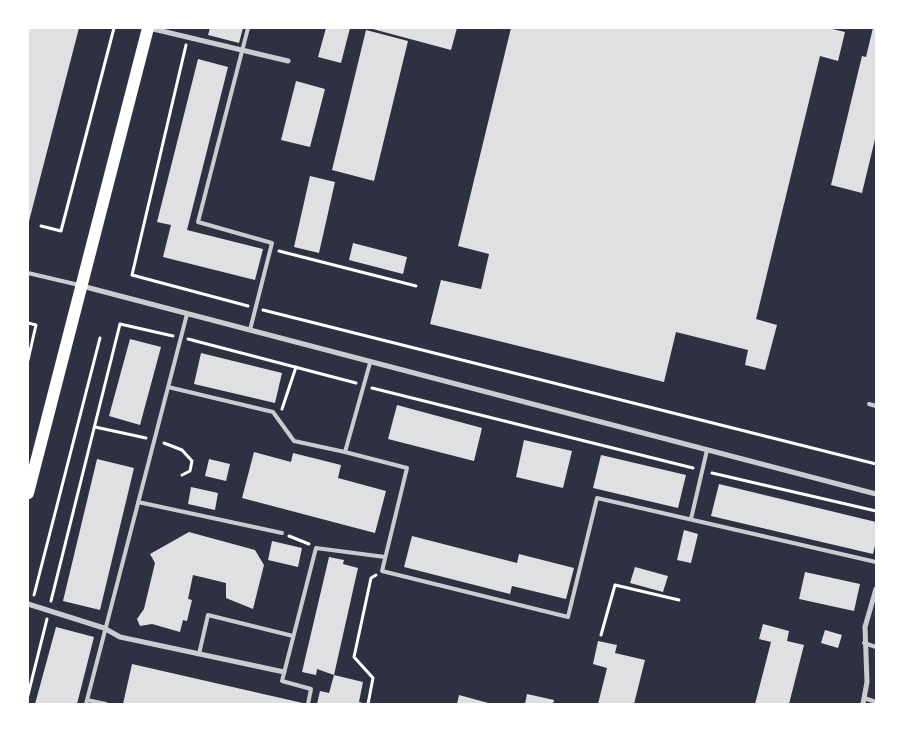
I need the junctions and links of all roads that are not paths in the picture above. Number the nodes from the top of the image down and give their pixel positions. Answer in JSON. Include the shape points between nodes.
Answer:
{"nodes":[{"id":1,"x":148,"y":28,"type":"edge"},
{"id":2,"x":248,"y":28,"type":"edge"},
{"id":3,"x":242,"y":51,"type":"junction"},
{"id":4,"x":288,"y":61,"type":"dead end"},
{"id":5,"x":28,"y":273,"type":"edge"},
{"id":6,"x":81,"y":286,"type":"junction"},
{"id":7,"x":187,"y":314,"type":"junction"},
{"id":8,"x":250,"y":330,"type":"junction"},
{"id":9,"x":370,"y":363,"type":"junction"},
{"id":10,"x":168,"y":387,"type":"junction"},
{"id":11,"x":869,"y":404,"type":"dead end"},
{"id":12,"x":876,"y":406,"type":"edge"},
{"id":13,"x":707,"y":450,"type":"junction"},
{"id":14,"x":345,"y":452,"type":"junction"},
{"id":15,"x":28,"y":493,"type":"edge"},
{"id":16,"x":876,"y":494,"type":"edge"},
{"id":17,"x":138,"y":502,"type":"junction"},
{"id":18,"x":691,"y":519,"type":"junction"},
{"id":19,"x":282,"y":533,"type":"road end"},
{"id":20,"x":385,"y":557,"type":"junction"},
{"id":21,"x":876,"y":562,"type":"edge"},
{"id":22,"x":876,"y":588,"type":"edge"},
{"id":23,"x":29,"y":605,"type":"edge"},
{"id":24,"x":104,"y":628,"type":"junction"},
{"id":25,"x":292,"y":636,"type":"junction"},
{"id":26,"x":864,"y":643,"type":"junction"},
{"id":27,"x":876,"y":647,"type":"edge"},
{"id":28,"x":199,"y":654,"type":"junction"},
{"id":29,"x":284,"y":672,"type":"junction"},
{"id":30,"x":864,"y":698,"type":"junction"},
{"id":31,"x":87,"y":702,"type":"edge"},
{"id":32,"x":876,"y":702,"type":"edge"},
{"id":33,"x":106,"y":704,"type":"edge"},
{"id":34,"x":308,"y":704,"type":"edge"},
{"id":35,"x":864,"y":704,"type":"edge"}],
"edges":[{"from":1,"to":3,"type":"street"},
{"from":1,"to":6,"type":"main road"},
{"from":2,"to":3,"type":"lane"},
{"from":3,"to":4,"type":"street"},
{"from":3,"to":8,"type":"lane","via":[[198,222],[272,243]]},
{"from":5,"to":6,"type":"lane"},
{"from":6,"to":7,"type":"street"},
{"from":6,"to":15,"type":"main road"},
{"from":7,"to":8,"type":"street"},
{"from":7,"to":10,"type":"lane"},
{"from":8,"to":9,"type":"street"},
{"from":9,"to":13,"type":"street"},
{"from":9,"to":14,"type":"lane"},
{"from":10,"to":14,"type":"lane","via":[[273,412],[294,441]]},
{"from":10,"to":17,"type":"lane"},
{"from":11,"to":12,"type":"lane"},
{"from":13,"to":16,"type":"street"},
{"from":13,"to":18,"type":"lane"},
{"from":14,"to":20,"type":"lane","via":[[408,468]]},
{"from":17,"to":19,"type":"lane"},
{"from":17,"to":24,"type":"lane"},
{"from":18,"to":20,"type":"lane","via":[[597,498],[568,617],[382,571]]},
{"from":18,"to":21,"type":"lane"},
{"from":20,"to":25,"type":"lane","via":[[316,548]]},
{"from":22,"to":26,"type":"street"},
{"from":23,"to":24,"type":"street"},
{"from":24,"to":28,"type":"street","via":[[120,637]]},
{"from":24,"to":31,"type":"lane"},
{"from":25,"to":28,"type":"lane","via":[[208,615]]},
{"from":25,"to":29,"type":"lane"},
{"from":26,"to":27,"type":"lane"},
{"from":26,"to":30,"type":"street"},
{"from":28,"to":29,"type":"street"},
{"from":29,"to":34,"type":"lane","via":[[282,681],[311,689]]},
{"from":30,"to":32,"type":"lane"},
{"from":30,"to":35,"type":"street"},
{"from":31,"to":33,"type":"lane"}]}
